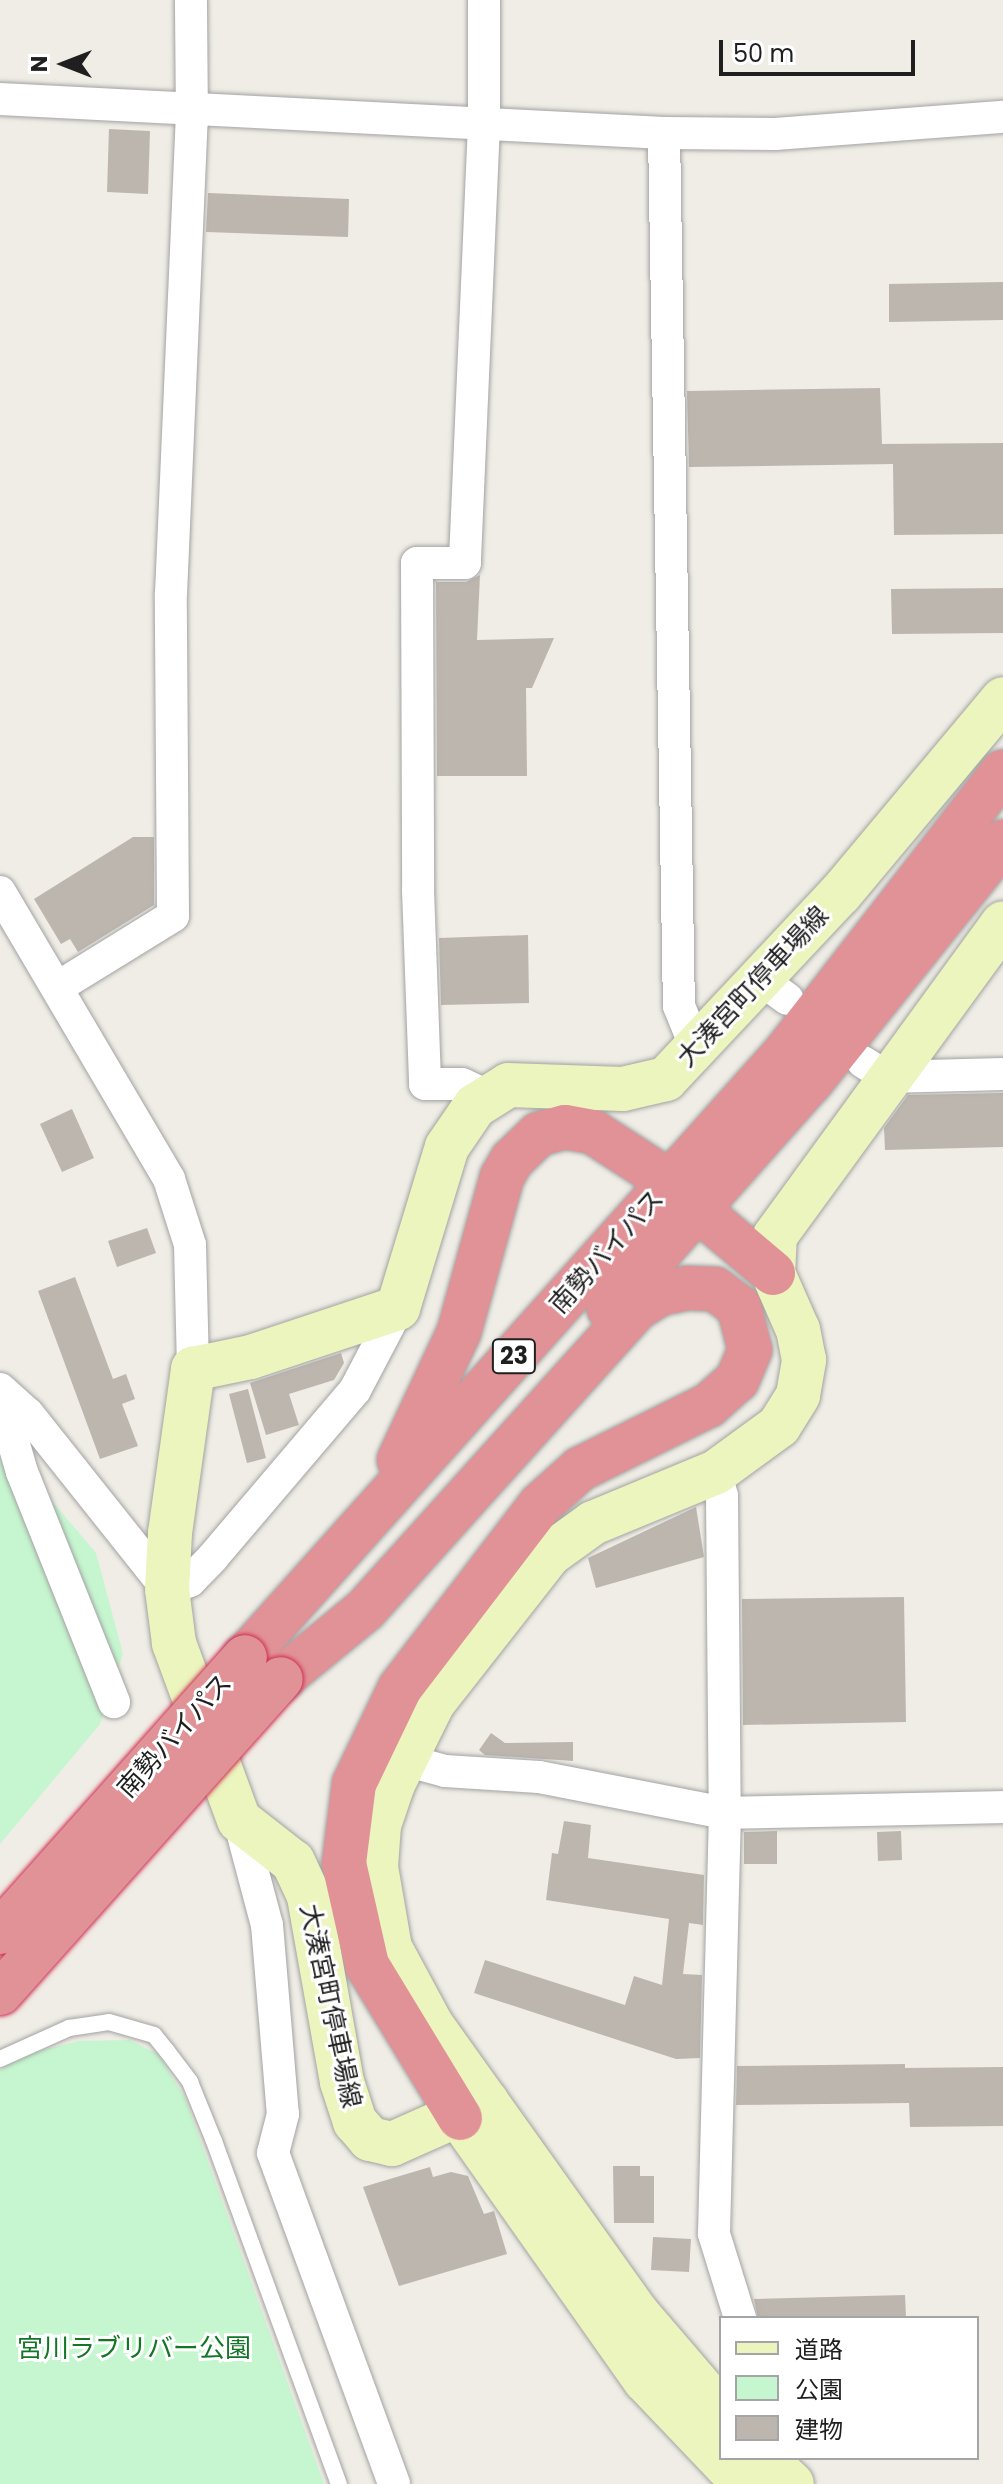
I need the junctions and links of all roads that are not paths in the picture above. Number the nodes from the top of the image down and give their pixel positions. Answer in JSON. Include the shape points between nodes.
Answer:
{"nodes":[{"id":1,"x":191,"y":0,"type":"edge"},
{"id":2,"x":484,"y":0,"type":"edge"},
{"id":3,"x":0,"y":99,"type":"edge"},
{"id":4,"x":192,"y":111,"type":"junction"},
{"id":5,"x":1003,"y":117,"type":"edge"},
{"id":6,"x":484,"y":124,"type":"junction"},
{"id":7,"x":664,"y":133,"type":"junction"},
{"id":8,"x":1003,"y":699,"type":"edge"},
{"id":9,"x":1003,"y":772,"type":"edge"},
{"id":10,"x":1003,"y":842,"type":"edge"},
{"id":11,"x":0,"y":892,"type":"edge"},
{"id":12,"x":1003,"y":923,"type":"edge"},
{"id":13,"x":58,"y":987,"type":"junction"},
{"id":14,"x":696,"y":1048,"type":"junction"},
{"id":15,"x":875,"y":1069,"type":"junction"},
{"id":16,"x":1003,"y":1074,"type":"edge"},
{"id":17,"x":488,"y":1096,"type":"junction"},
{"id":18,"x":650,"y":1169,"type":"dead end"},
{"id":19,"x":715,"y":1224,"type":"dead end"},
{"id":20,"x":773,"y":1273,"type":"junction"},
{"id":21,"x":398,"y":1308,"type":"junction"},
{"id":22,"x":193,"y":1369,"type":"junction"},
{"id":23,"x":0,"y":1389,"type":"edge"},
{"id":24,"x":0,"y":1396,"type":"edge"},
{"id":25,"x":716,"y":1472,"type":"junction"},
{"id":26,"x":167,"y":1589,"type":"junction"},
{"id":27,"x":263,"y":1668,"type":"junction"},
{"id":28,"x":114,"y":1702,"type":"dead end"},
{"id":29,"x":405,"y":1760,"type":"junction"},
{"id":30,"x":1003,"y":1807,"type":"edge"},
{"id":31,"x":725,"y":1813,"type":"junction"},
{"id":32,"x":239,"y":1820,"type":"junction"},
{"id":33,"x":0,"y":1932,"type":"edge"},
{"id":34,"x":0,"y":1993,"type":"edge"},
{"id":35,"x":0,"y":2059,"type":"edge"},
{"id":36,"x":474,"y":2110,"type":"junction"},
{"id":37,"x":739,"y":2316,"type":"edge"},
{"id":38,"x":719,"y":2409,"type":"edge"},
{"id":39,"x":719,"y":2458,"type":"edge"},
{"id":40,"x":721,"y":2460,"type":"edge"},
{"id":41,"x":766,"y":2460,"type":"edge"},
{"id":42,"x":339,"y":2484,"type":"edge"},
{"id":43,"x":394,"y":2484,"type":"edge"},
{"id":44,"x":744,"y":2484,"type":"edge"},
{"id":45,"x":792,"y":2484,"type":"edge"}],
"edges":[{"from":1,"to":4,"type":"street"},
{"from":2,"to":6,"type":"street"},
{"from":3,"to":4,"type":"street"},
{"from":4,"to":6,"type":"street"},
{"from":4,"to":13,"type":"street","via":[[171,594],[173,916]]},
{"from":5,"to":7,"type":"street","via":[[775,134]]},
{"from":6,"to":7,"type":"street"},
{"from":6,"to":17,"type":"street","via":[[465,563],[417,563],[418,890],[425,1084],[462,1084]]},
{"from":7,"to":14,"type":"street","via":[[679,1006]]},
{"from":8,"to":14,"type":"main road","name":"大湊宮町停車場線","via":[[840,894],[774,989]]},
{"from":9,"to":27,"type":"highway","name":"南勢バイパス","number":"23","via":[[784,1054]]},
{"from":10,"to":27,"type":"highway","name":"南勢バイパス","number":"23","via":[[810,1083]]},
{"from":11,"to":13,"type":"street"},
{"from":12,"to":15,"type":"main road"},
{"from":13,"to":22,"type":"street","via":[[169,1179],[190,1245]]},
{"from":14,"to":17,"type":"main road","name":"大湊宮町停車場線","via":[[666,1079],[644,1086],[586,1089],[530,1083],[508,1085]]},
{"from":15,"to":16,"type":"street"},
{"from":15,"to":20,"type":"main road","via":[[786,1215],[770,1256]]},
{"from":17,"to":21,"type":"main road","name":"大湊宮町停車場線","via":[[457,1126],[447,1147]]},
{"from":18,"to":27,"type":"highway","via":[[593,1132],[565,1127],[539,1134],[512,1160],[502,1177],[459,1332],[416,1431],[397,1463],[323,1544]]},
{"from":19,"to":20,"type":"highway"},
{"from":20,"to":25,"type":"main road","via":[[798,1330],[804,1360],[798,1395],[779,1426]]},
{"from":21,"to":22,"type":"main road","via":[[251,1357]]},
{"from":21,"to":26,"type":"street","via":[[355,1390],[213,1557],[190,1581]]},
{"from":22,"to":26,"type":"main road"},
{"from":23,"to":26,"type":"street","via":[[28,1414]]},
{"from":24,"to":28,"type":"street","via":[[22,1472]]},
{"from":25,"to":29,"type":"main road","via":[[593,1523],[550,1554],[433,1703]]},
{"from":25,"to":31,"type":"street","via":[[722,1496]]},
{"from":26,"to":32,"type":"main road","via":[[174,1643]]},
{"from":27,"to":33,"type":"highway","name":"南勢バイパス","number":"23","bridge":true},
{"from":27,"to":34,"type":"highway","name":"南勢バイパス","number":"23","bridge":true},
{"from":27,"to":36,"type":"highway","via":[[365,1610],[637,1308],[659,1294],[687,1288],[715,1289],[739,1307],[750,1350],[737,1380],[709,1405],[590,1463],[540,1505],[400,1688],[354,1784],[344,1863],[367,1965]]},
{"from":29,"to":31,"type":"street","via":[[445,1771],[539,1777]]},
{"from":29,"to":36,"type":"main road","via":[[379,1825],[377,1853],[390,1948]]},
{"from":30,"to":31,"type":"street"},
{"from":31,"to":37,"type":"street","via":[[714,2234]]},
{"from":32,"to":36,"type":"main road","name":"大湊宮町停車場線","via":[[293,1862],[309,1896],[342,2082],[355,2122],[370,2139],[392,2144]]},
{"from":32,"to":43,"type":"street","via":[[267,1925],[283,2114],[273,2153]]},
{"from":35,"to":42,"type":"lane","via":[[69,2028],[109,2022],[154,2035],[167,2051],[190,2082],[214,2141]]},
{"from":36,"to":38,"type":"main road"},
{"from":36,"to":39,"type":"main road","via":[[645,2380]]},
{"from":40,"to":44,"type":"main road"},
{"from":41,"to":45,"type":"main road"}]}
